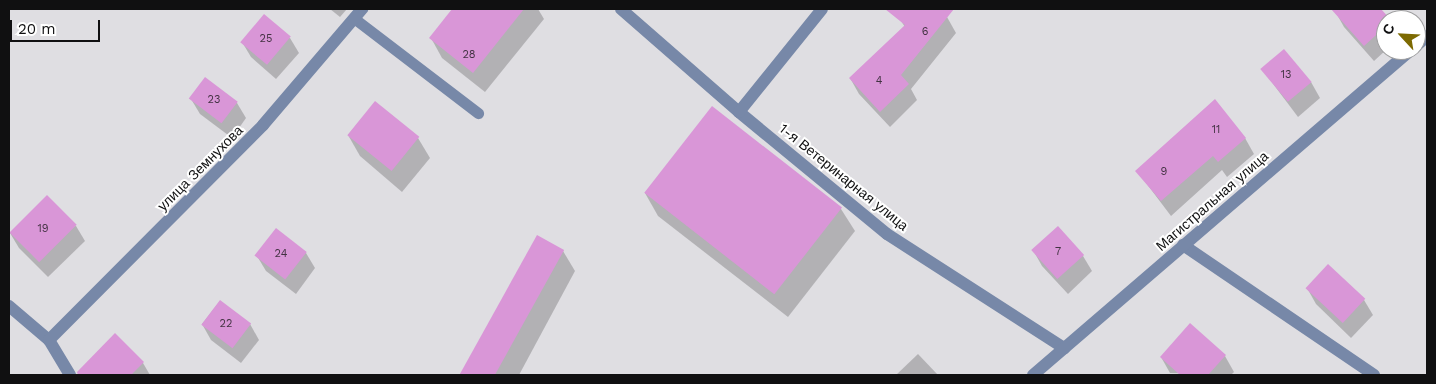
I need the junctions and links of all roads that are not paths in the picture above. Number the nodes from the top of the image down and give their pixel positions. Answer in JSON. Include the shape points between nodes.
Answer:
{"nodes":[{"id":1,"x":621,"y":9,"type":"edge"},
{"id":2,"x":822,"y":9,"type":"edge"},
{"id":3,"x":359,"y":14,"type":"edge"},
{"id":4,"x":1399,"y":60,"type":"edge"},
{"id":5,"x":739,"y":112,"type":"junction"},
{"id":6,"x":478,"y":113,"type":"dead end"},
{"id":7,"x":1184,"y":245,"type":"junction"},
{"id":8,"x":9,"y":306,"type":"edge"},
{"id":9,"x":49,"y":340,"type":"junction"},
{"id":10,"x":1064,"y":348,"type":"junction"},
{"id":11,"x":70,"y":375,"type":"edge"},
{"id":12,"x":1033,"y":375,"type":"edge"},
{"id":13,"x":1374,"y":375,"type":"edge"}],
"edges":[{"from":1,"to":5,"type":"street","name":"1-я Ветеринарная улица"},
{"from":2,"to":5,"type":"street"},
{"from":3,"to":6,"type":"lane"},
{"from":3,"to":9,"type":"street","name":"улица Земнухова","via":[[264,125]]},
{"from":4,"to":7,"type":"street","name":"Магистральная улица"},
{"from":5,"to":10,"type":"street","name":"1-я Ветеринарная улица","via":[[887,234]]},
{"from":7,"to":10,"type":"street","name":"Магистральная улица"},
{"from":7,"to":13,"type":"street"},
{"from":8,"to":9,"type":"street"},
{"from":9,"to":11,"type":"street"},
{"from":10,"to":12,"type":"street","name":"Магистральная улица"}]}
